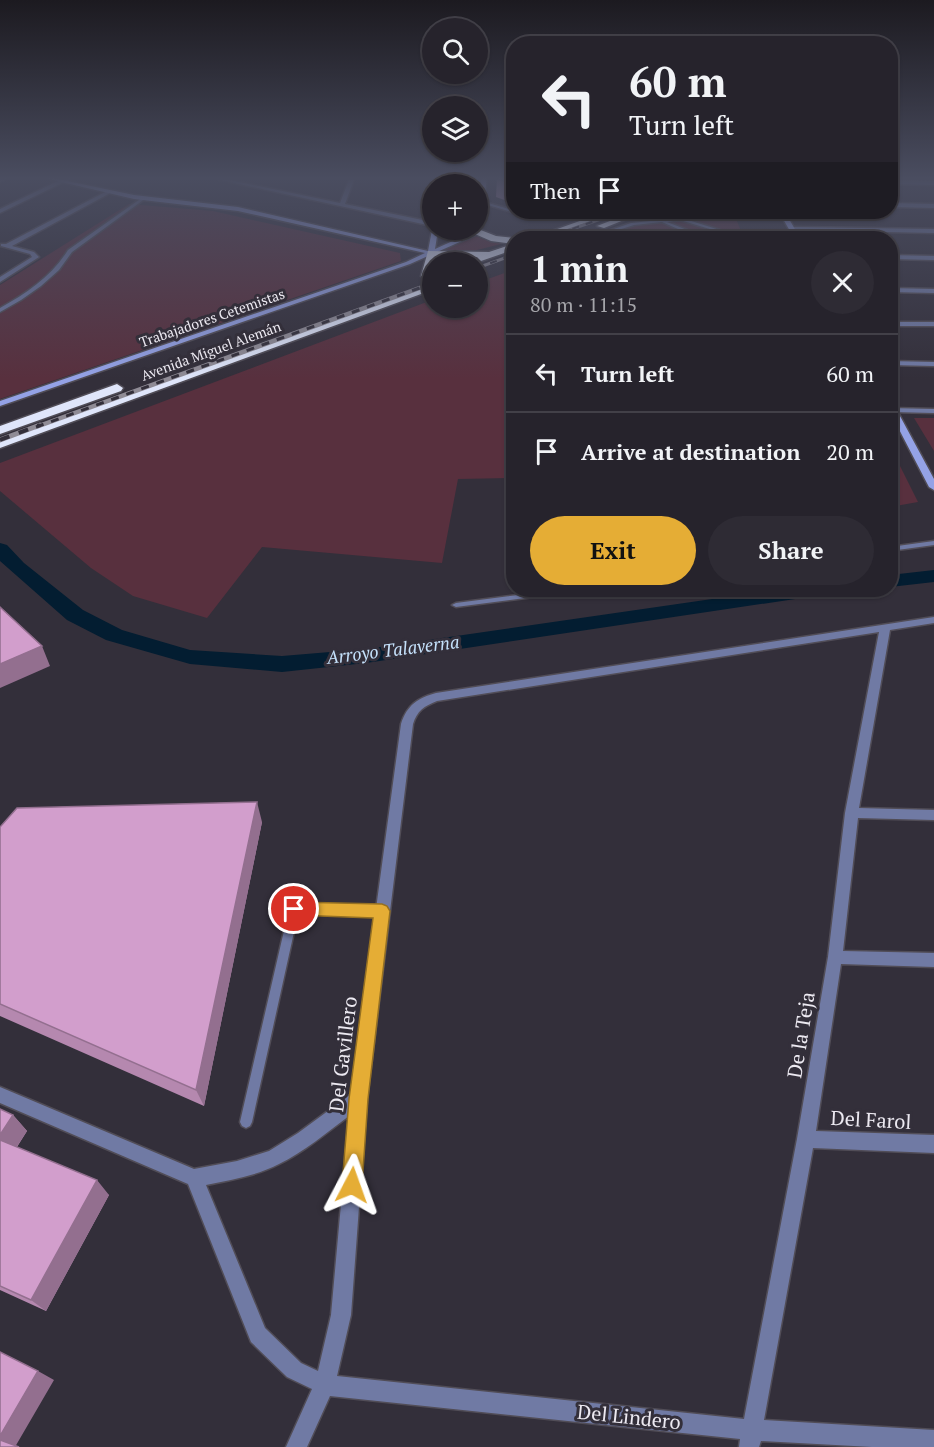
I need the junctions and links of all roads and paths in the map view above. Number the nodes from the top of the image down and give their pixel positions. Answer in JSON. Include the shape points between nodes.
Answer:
{"nodes":[{"id":1,"x":4,"y":245,"type":"edge"},
{"id":2,"x":79,"y":245,"type":"edge"},
{"id":3,"x":394,"y":245,"type":"edge"},
{"id":4,"x":446,"y":245,"type":"edge"},
{"id":5,"x":506,"y":249,"type":"edge"},
{"id":6,"x":427,"y":252,"type":"edge"},
{"id":7,"x":433,"y":252,"type":"edge"},
{"id":8,"x":490,"y":255,"type":"edge"},
{"id":9,"x":422,"y":256,"type":"edge"},
{"id":10,"x":898,"y":257,"type":"edge"},
{"id":11,"x":934,"y":258,"type":"edge"},
{"id":12,"x":506,"y":261,"type":"edge"},
{"id":13,"x":488,"y":267,"type":"edge"},
{"id":14,"x":0,"y":280,"type":"edge"},
{"id":15,"x":422,"y":282,"type":"edge"},
{"id":16,"x":422,"y":282,"type":"edge"},
{"id":17,"x":898,"y":290,"type":"edge"},
{"id":18,"x":934,"y":291,"type":"edge"},
{"id":19,"x":0,"y":310,"type":"edge"},
{"id":20,"x":898,"y":324,"type":"edge"},
{"id":21,"x":934,"y":324,"type":"edge"},
{"id":22,"x":219,"y":351,"type":"dead end"},
{"id":23,"x":898,"y":363,"type":"edge"},
{"id":24,"x":934,"y":364,"type":"edge"},
{"id":25,"x":131,"y":383,"type":"dead end"},
{"id":26,"x":0,"y":404,"type":"edge"},
{"id":27,"x":898,"y":408,"type":"edge"},
{"id":28,"x":934,"y":411,"type":"edge"},
{"id":29,"x":898,"y":420,"type":"edge"},
{"id":30,"x":0,"y":430,"type":"edge"},
{"id":31,"x":0,"y":444,"type":"edge"},
{"id":32,"x":934,"y":487,"type":"edge"},
{"id":33,"x":934,"y":543,"type":"edge"},
{"id":34,"x":898,"y":548,"type":"edge"},
{"id":35,"x":514,"y":597,"type":"edge"},
{"id":36,"x":456,"y":604,"type":"dead end"},
{"id":37,"x":934,"y":620,"type":"edge"},
{"id":38,"x":885,"y":628,"type":"junction"},
{"id":39,"x":852,"y":813,"type":"junction"},
{"id":40,"x":934,"y":815,"type":"edge"},
{"id":41,"x":382,"y":911,"type":"junction"},
{"id":42,"x":835,"y":957,"type":"junction"},
{"id":43,"x":934,"y":960,"type":"edge"},
{"id":44,"x":0,"y":1095,"type":"edge"},
{"id":45,"x":359,"y":1099,"type":"junction"},
{"id":46,"x":246,"y":1122,"type":"dead end"},
{"id":47,"x":806,"y":1138,"type":"junction"},
{"id":48,"x":934,"y":1144,"type":"edge"},
{"id":49,"x":194,"y":1178,"type":"junction"},
{"id":50,"x":325,"y":1385,"type":"junction"},
{"id":51,"x":750,"y":1438,"type":"edge"},
{"id":52,"x":934,"y":1440,"type":"edge"},
{"id":53,"x":296,"y":1447,"type":"edge"}],
"edges":[{"from":1,"to":14,"type":"street","via":[[36,255]]},
{"from":2,"to":19,"type":"lane","via":[[70,251],[65,263],[20,300]]},
{"from":3,"to":6,"type":"street"},
{"from":4,"to":7,"type":"street","name":"Trabajadores Cetemistas"},
{"from":5,"to":8,"type":"highway"},
{"from":9,"to":26,"type":"street","name":"Trabajadores Cetemistas"},
{"from":10,"to":11,"type":"street"},
{"from":12,"to":13,"type":"highway"},
{"from":15,"to":22,"type":"highway","name":"Avenida Miguel Alemán"},
{"from":16,"to":31,"type":"highway","name":"Avenida Miguel Alemán"},
{"from":17,"to":18,"type":"street"},
{"from":20,"to":21,"type":"street"},
{"from":23,"to":24,"type":"street"},
{"from":25,"to":30,"type":"highway","name":"Avenida Miguel Alemán"},
{"from":27,"to":28,"type":"street"},
{"from":29,"to":32,"type":"street"},
{"from":33,"to":34,"type":"lane"},
{"from":35,"to":36,"type":"lane"},
{"from":37,"to":38,"type":"street"},
{"from":38,"to":39,"type":"street","name":"De la Teja"},
{"from":38,"to":41,"type":"street","name":"Del Gavillero","via":[[422,702],[414,707],[407,724]]},
{"from":39,"to":40,"type":"street"},
{"from":39,"to":42,"type":"street","name":"De la Teja"},
{"from":41,"to":45,"type":"street","name":"Del Gavillero"},
{"from":41,"to":46,"type":"lane","via":[[294,909]]},
{"from":42,"to":43,"type":"street"},
{"from":42,"to":47,"type":"street","name":"De la Teja"},
{"from":44,"to":49,"type":"street"},
{"from":45,"to":49,"type":"street","via":[[273,1158]]},
{"from":45,"to":50,"type":"street","name":"Del Gavillero","via":[[341,1315]]},
{"from":47,"to":48,"type":"street","name":"Del Farol"},
{"from":47,"to":51,"type":"street","name":"De la Teja"},
{"from":49,"to":50,"type":"street","name":"Del Lindero","via":[[258,1335],[294,1370]]},
{"from":50,"to":51,"type":"street","name":"Del Lindero"},
{"from":50,"to":53,"type":"street","name":"Del Gavillero"},
{"from":51,"to":52,"type":"street","name":"Del Lindero"}]}
